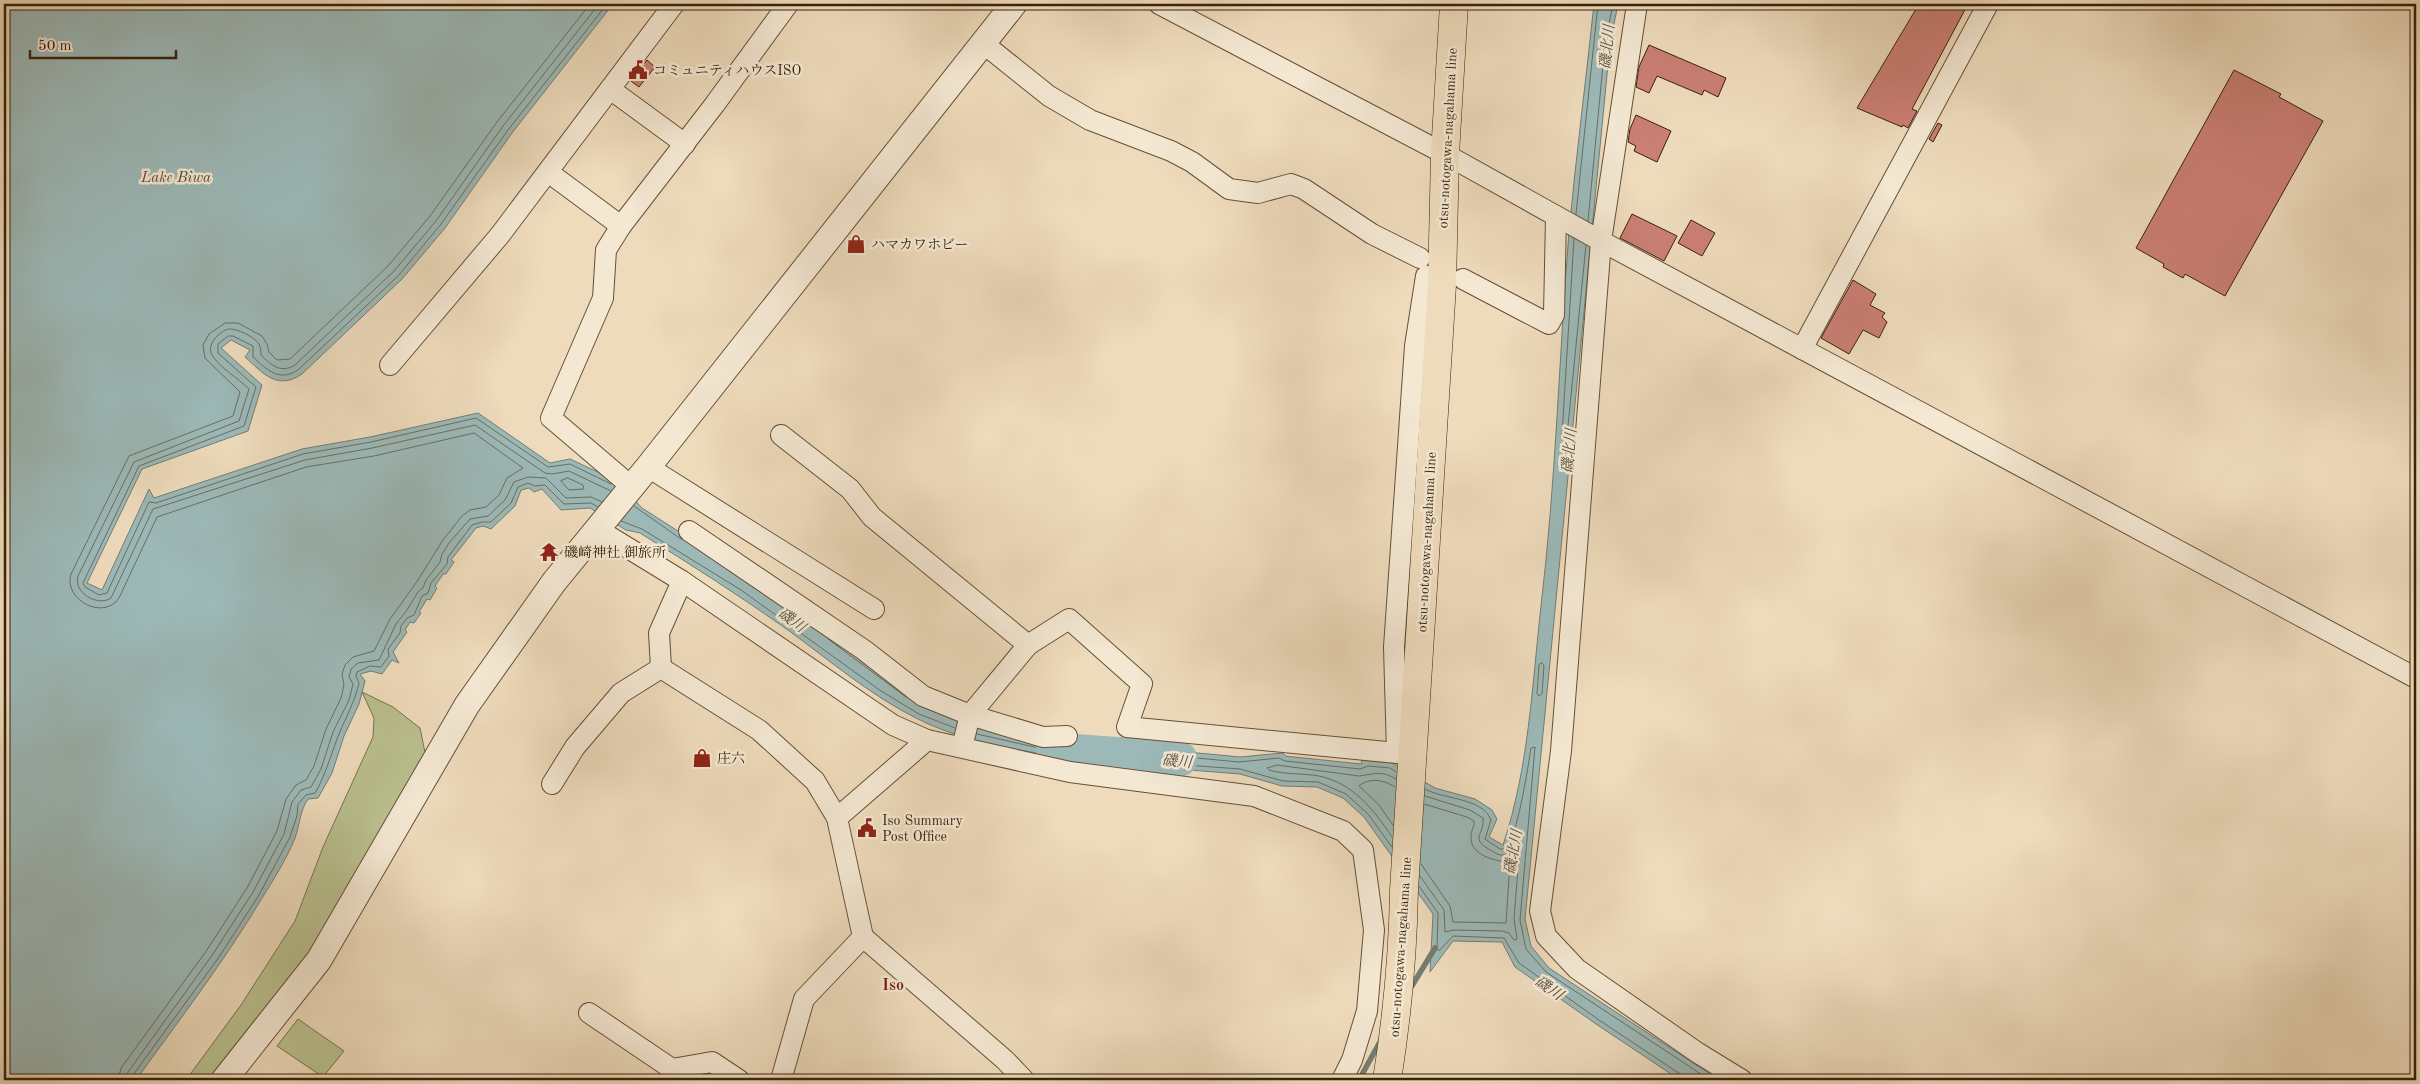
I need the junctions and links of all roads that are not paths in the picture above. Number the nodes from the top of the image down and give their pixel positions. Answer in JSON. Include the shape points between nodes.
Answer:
{"nodes":[{"id":1,"x":674,"y":4,"type":"edge"},
{"id":2,"x":788,"y":4,"type":"edge"},
{"id":3,"x":1014,"y":4,"type":"edge"},
{"id":4,"x":1159,"y":4,"type":"edge"},
{"id":5,"x":1454,"y":4,"type":"edge"},
{"id":6,"x":1637,"y":4,"type":"edge"},
{"id":7,"x":1988,"y":4,"type":"edge"},
{"id":8,"x":984,"y":44,"type":"junction"},
{"id":9,"x":610,"y":88,"type":"junction"},
{"id":10,"x":685,"y":144,"type":"junction"},
{"id":11,"x":1446,"y":154,"type":"junction"},
{"id":12,"x":548,"y":172,"type":"junction"},
{"id":13,"x":1559,"y":218,"type":"junction"},
{"id":14,"x":621,"y":226,"type":"junction"},
{"id":15,"x":1597,"y":239,"type":"junction"},
{"id":16,"x":1438,"y":275,"type":"junction"},
{"id":17,"x":1802,"y":349,"type":"junction"},
{"id":18,"x":390,"y":365,"type":"dead end"},
{"id":19,"x":781,"y":435,"type":"dead end"},
{"id":20,"x":648,"y":467,"type":"junction"},
{"id":21,"x":628,"y":492,"type":"junction"},
{"id":22,"x":597,"y":529,"type":"junction"},
{"id":23,"x":689,"y":532,"type":"dead end"},
{"id":24,"x":682,"y":581,"type":"junction"},
{"id":25,"x":874,"y":609,"type":"dead end"},
{"id":26,"x":1028,"y":645,"type":"junction"},
{"id":27,"x":661,"y":668,"type":"junction"},
{"id":28,"x":2416,"y":678,"type":"edge"},
{"id":29,"x":966,"y":732,"type":"junction"},
{"id":30,"x":1067,"y":736,"type":"dead end"},
{"id":31,"x":927,"y":740,"type":"junction"},
{"id":32,"x":552,"y":784,"type":"dead end"},
{"id":33,"x":837,"y":818,"type":"junction"},
{"id":34,"x":1374,"y":930,"type":"junction"},
{"id":35,"x":1403,"y":932,"type":"junction"},
{"id":36,"x":863,"y":937,"type":"junction"},
{"id":37,"x":589,"y":1013,"type":"dead end"},
{"id":38,"x":224,"y":1080,"type":"edge"},
{"id":39,"x":739,"y":1080,"type":"edge"},
{"id":40,"x":781,"y":1080,"type":"edge"},
{"id":41,"x":1024,"y":1080,"type":"edge"},
{"id":42,"x":1342,"y":1080,"type":"edge"},
{"id":43,"x":1387,"y":1080,"type":"edge"},
{"id":44,"x":1742,"y":1080,"type":"edge"}],
"edges":[{"from":1,"to":9,"type":"street"},
{"from":2,"to":10,"type":"street"},
{"from":3,"to":8,"type":"street"},
{"from":4,"to":11,"type":"street"},
{"from":5,"to":11,"type":"main road","name":"otsu-notogawa-nagahama line"},
{"from":6,"to":15,"type":"street"},
{"from":7,"to":17,"type":"street"},
{"from":8,"to":16,"type":"street","via":[[1049,96],[1090,120],[1171,151],[1229,189],[1258,193],[1291,184],[1304,189]]},
{"from":8,"to":20,"type":"street"},
{"from":9,"to":10,"type":"street"},
{"from":9,"to":12,"type":"street"},
{"from":10,"to":14,"type":"street"},
{"from":11,"to":13,"type":"street"},
{"from":11,"to":16,"type":"main road","name":"otsu-notogawa-nagahama line"},
{"from":12,"to":14,"type":"street"},
{"from":12,"to":18,"type":"street","via":[[500,235]]},
{"from":13,"to":15,"type":"street"},
{"from":13,"to":16,"type":"street","via":[[1554,315],[1549,324]]},
{"from":14,"to":21,"type":"street","via":[[606,250],[603,298],[551,418]]},
{"from":15,"to":17,"type":"street"},
{"from":15,"to":44,"type":"street","via":[[1561,751],[1540,911],[1546,936],[1577,969]]},
{"from":16,"to":26,"type":"street","via":[[1416,346],[1394,647],[1396,753],[1127,727],[1142,684],[1069,619]]},
{"from":16,"to":35,"type":"main road","name":"otsu-notogawa-nagahama line"},
{"from":17,"to":28,"type":"street"},
{"from":19,"to":26,"type":"street","via":[[850,489],[872,517]]},
{"from":20,"to":21,"type":"street"},
{"from":20,"to":25,"type":"street"},
{"from":21,"to":22,"type":"street"},
{"from":22,"to":24,"type":"street"},
{"from":22,"to":38,"type":"street","via":[[554,582],[467,705],[319,960]]},
{"from":23,"to":29,"type":"street","via":[[864,650]]},
{"from":24,"to":27,"type":"street","via":[[659,634]]},
{"from":24,"to":31,"type":"street","via":[[893,725]]},
{"from":26,"to":29,"type":"street"},
{"from":27,"to":32,"type":"street","via":[[621,693],[575,747]]},
{"from":27,"to":33,"type":"street","via":[[759,730],[815,781]]},
{"from":29,"to":30,"type":"street"},
{"from":29,"to":31,"type":"street"},
{"from":29,"to":34,"type":"street","via":[[1070,772],[1254,796],[1343,831],[1363,850]]},
{"from":31,"to":33,"type":"street"},
{"from":33,"to":36,"type":"street"},
{"from":34,"to":35,"type":"street"},
{"from":34,"to":42,"type":"street","via":[[1367,1011],[1352,1060]]},
{"from":35,"to":43,"type":"main road","name":"otsu-notogawa-nagahama line","via":[[1396,1022]]},
{"from":36,"to":40,"type":"street","via":[[804,999]]},
{"from":36,"to":41,"type":"street"},
{"from":37,"to":39,"type":"street","via":[[672,1069],[712,1062]]}]}
